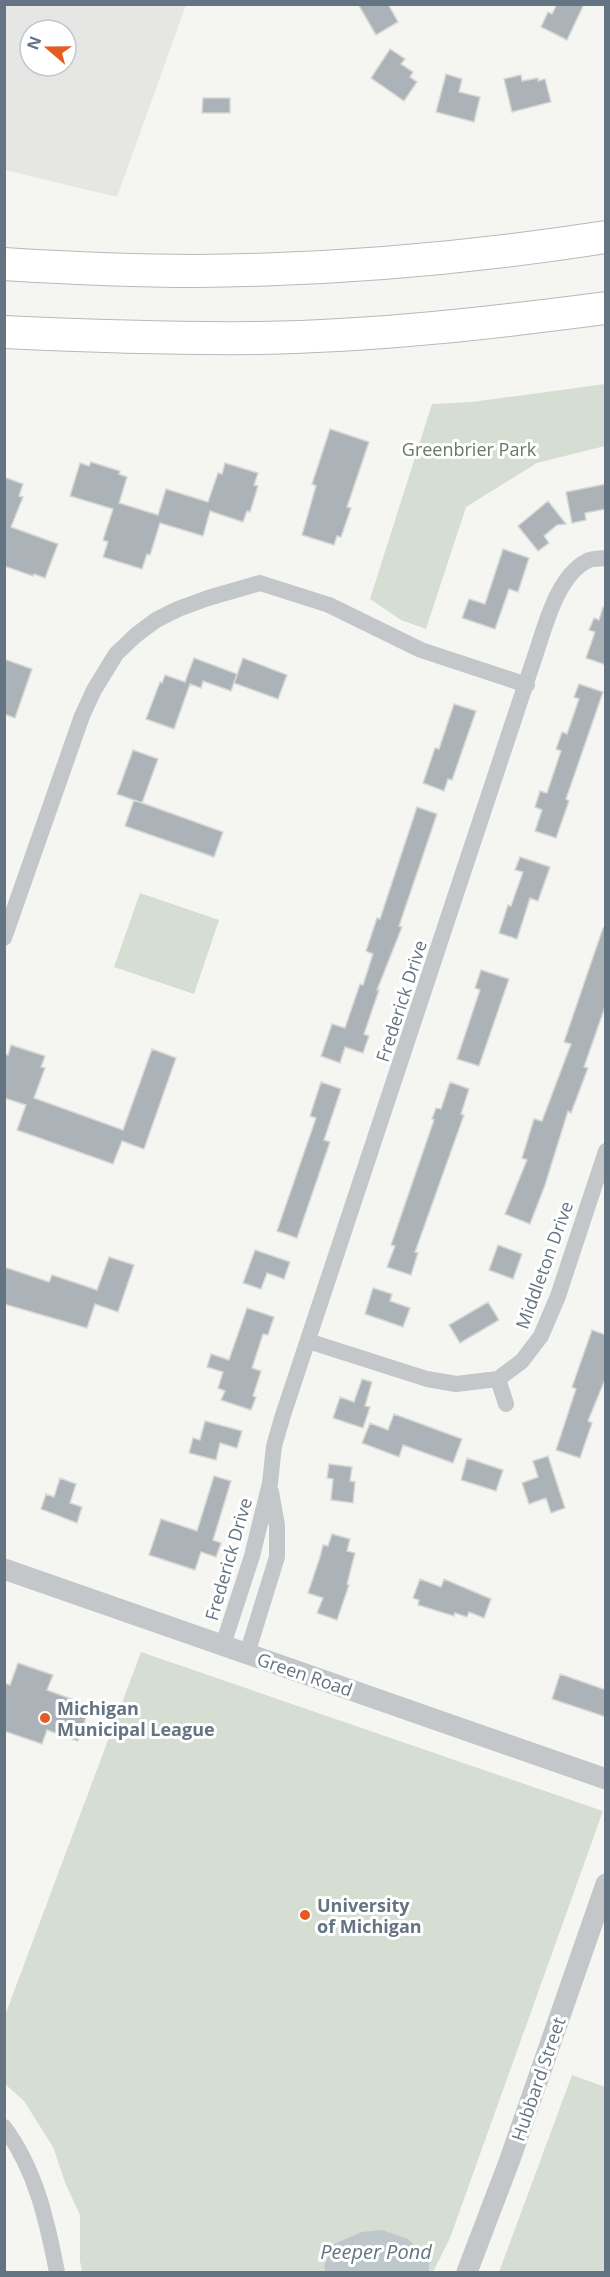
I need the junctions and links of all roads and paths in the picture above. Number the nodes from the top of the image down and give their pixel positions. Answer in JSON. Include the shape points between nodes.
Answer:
{"nodes":[{"id":1,"x":606,"y":237,"type":"edge"},
{"id":2,"x":4,"y":264,"type":"edge"},
{"id":3,"x":606,"y":308,"type":"edge"},
{"id":4,"x":4,"y":332,"type":"edge"},
{"id":5,"x":606,"y":558,"type":"edge"},
{"id":6,"x":527,"y":685,"type":"junction"},
{"id":7,"x":4,"y":938,"type":"edge"},
{"id":8,"x":606,"y":1151,"type":"edge"},
{"id":9,"x":308,"y":1341,"type":"junction"},
{"id":10,"x":498,"y":1379,"type":"junction"},
{"id":11,"x":506,"y":1404,"type":"dead end"},
{"id":12,"x":270,"y":1483,"type":"junction"},
{"id":13,"x":4,"y":1569,"type":"edge"},
{"id":14,"x":223,"y":1645,"type":"junction"},
{"id":15,"x":247,"y":1654,"type":"junction"},
{"id":16,"x":606,"y":1779,"type":"edge"},
{"id":17,"x":606,"y":1884,"type":"edge"},
{"id":18,"x":4,"y":2127,"type":"edge"},
{"id":19,"x":57,"y":2272,"type":"edge"},
{"id":20,"x":467,"y":2272,"type":"edge"}],
"edges":[{"from":1,"to":2,"type":"highway","via":[[407,261],[302,268],[184,271]]},
{"from":3,"to":4,"type":"highway","via":[[496,322],[261,338],[128,338]]},
{"from":5,"to":6,"type":"street","name":"Frederick Drive","via":[[589,560],[566,580],[556,597]]},
{"from":6,"to":7,"type":"street","via":[[421,650],[329,604],[260,583],[208,598],[156,620],[116,654],[94,690]]},
{"from":6,"to":9,"type":"street","name":"Frederick Drive"},
{"from":8,"to":10,"type":"street","name":"Middleton Drive","via":[[541,1336],[522,1361]]},
{"from":9,"to":10,"type":"street","via":[[456,1384]]},
{"from":9,"to":12,"type":"street","name":"Frederick Drive","via":[[274,1446]]},
{"from":10,"to":11,"type":"street"},
{"from":12,"to":14,"type":"street","name":"Frederick Drive","via":[[252,1556]]},
{"from":12,"to":15,"type":"street","name":"Frederick Drive","via":[[277,1525],[277,1557]]},
{"from":13,"to":14,"type":"street","name":"Green Road"},
{"from":14,"to":15,"type":"street","name":"Green Road"},
{"from":15,"to":16,"type":"street","name":"Green Road"},
{"from":17,"to":20,"type":"street","name":"Hubbard Street"},
{"from":18,"to":19,"type":"street","via":[[26,2161],[40,2197]]}]}
